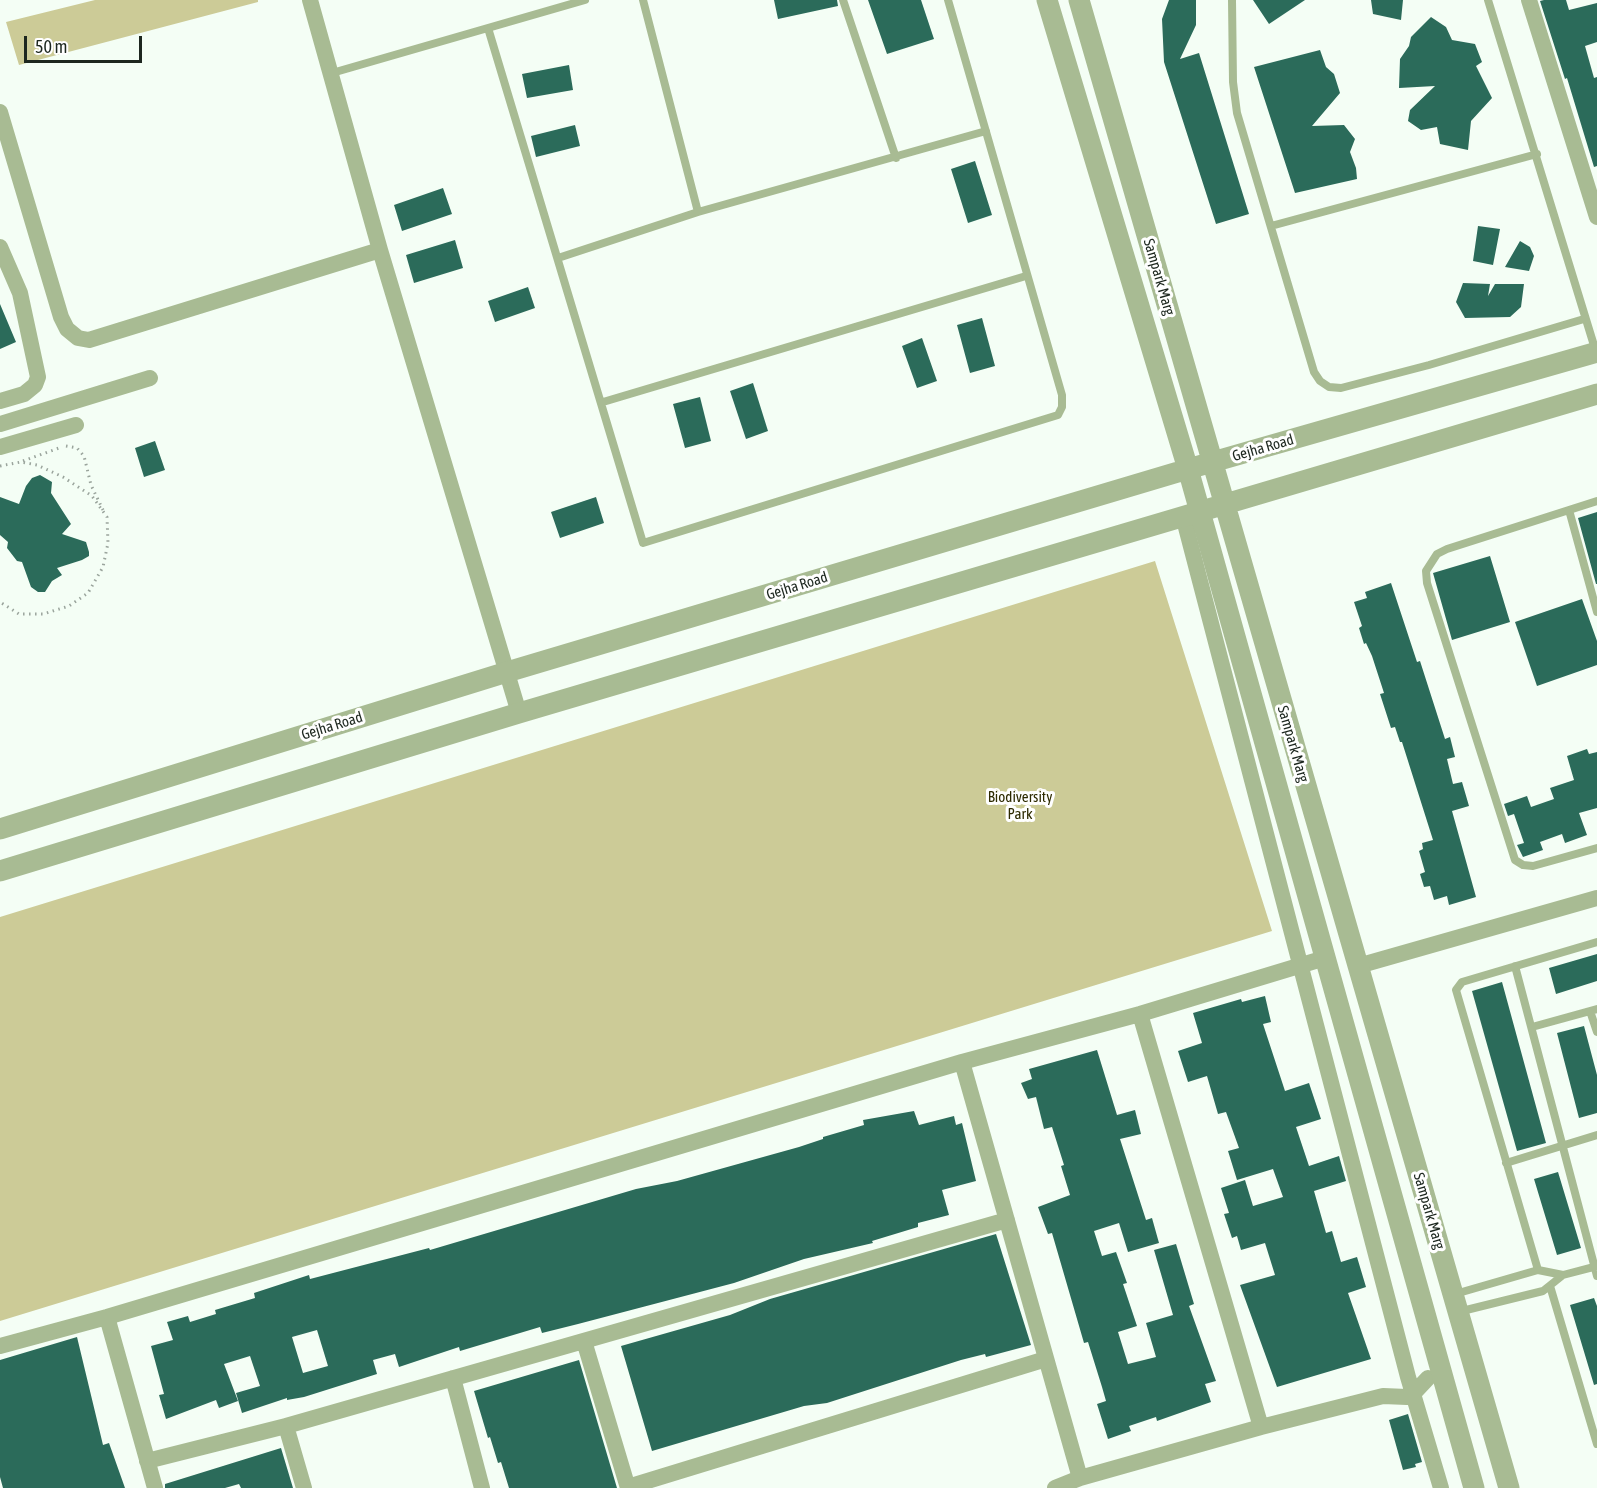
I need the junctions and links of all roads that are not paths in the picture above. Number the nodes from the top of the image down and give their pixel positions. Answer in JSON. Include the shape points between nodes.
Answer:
{"nodes":[{"id":1,"x":310,"y":0,"type":"edge"},
{"id":2,"x":585,"y":0,"type":"edge"},
{"id":3,"x":643,"y":0,"type":"edge"},
{"id":4,"x":843,"y":0,"type":"edge"},
{"id":5,"x":948,"y":0,"type":"edge"},
{"id":6,"x":1047,"y":0,"type":"edge"},
{"id":7,"x":1079,"y":0,"type":"edge"},
{"id":8,"x":1232,"y":0,"type":"edge"},
{"id":9,"x":1488,"y":0,"type":"edge"},
{"id":10,"x":1529,"y":0,"type":"edge"},
{"id":11,"x":489,"y":28,"type":"junction"},
{"id":12,"x":332,"y":73,"type":"junction"},
{"id":13,"x":0,"y":112,"type":"edge"},
{"id":14,"x":986,"y":131,"type":"junction"},
{"id":15,"x":1537,"y":154,"type":"junction"},
{"id":16,"x":896,"y":158,"type":"junction"},
{"id":17,"x":698,"y":212,"type":"junction"},
{"id":18,"x":1597,"y":217,"type":"edge"},
{"id":19,"x":1271,"y":226,"type":"junction"},
{"id":20,"x":0,"y":247,"type":"edge"},
{"id":21,"x":380,"y":249,"type":"junction"},
{"id":22,"x":558,"y":258,"type":"junction"},
{"id":23,"x":1026,"y":276,"type":"junction"},
{"id":24,"x":1584,"y":319,"type":"junction"},
{"id":25,"x":1596,"y":352,"type":"edge"},
{"id":26,"x":150,"y":378,"type":"dead end"},
{"id":27,"x":1597,"y":394,"type":"edge"},
{"id":28,"x":0,"y":401,"type":"edge"},
{"id":29,"x":603,"y":402,"type":"junction"},
{"id":30,"x":0,"y":424,"type":"edge"},
{"id":31,"x":76,"y":425,"type":"dead end"},
{"id":32,"x":0,"y":447,"type":"edge"},
{"id":33,"x":1212,"y":462,"type":"junction"},
{"id":34,"x":1188,"y":469,"type":"junction"},
{"id":35,"x":1597,"y":501,"type":"edge"},
{"id":36,"x":1223,"y":504,"type":"junction"},
{"id":37,"x":1569,"y":510,"type":"junction"},
{"id":38,"x":1191,"y":514,"type":"junction"},
{"id":39,"x":1597,"y":612,"type":"edge"},
{"id":40,"x":507,"y":672,"type":"junction"},
{"id":41,"x":519,"y":713,"type":"junction"},
{"id":42,"x":0,"y":829,"type":"edge"},
{"id":43,"x":1597,"y":848,"type":"edge"},
{"id":44,"x":0,"y":871,"type":"edge"},
{"id":45,"x":1597,"y":898,"type":"edge"},
{"id":46,"x":1597,"y":942,"type":"edge"},
{"id":47,"x":1325,"y":958,"type":"junction"},
{"id":48,"x":1302,"y":966,"type":"junction"},
{"id":49,"x":1358,"y":966,"type":"junction"},
{"id":50,"x":1515,"y":966,"type":"junction"},
{"id":51,"x":1594,"y":1010,"type":"edge"},
{"id":52,"x":1140,"y":1014,"type":"junction"},
{"id":53,"x":1532,"y":1027,"type":"junction"},
{"id":54,"x":1597,"y":1032,"type":"edge"},
{"id":55,"x":962,"y":1062,"type":"junction"},
{"id":56,"x":1597,"y":1135,"type":"edge"},
{"id":57,"x":1563,"y":1146,"type":"junction"},
{"id":58,"x":1506,"y":1163,"type":"junction"},
{"id":59,"x":1007,"y":1220,"type":"junction"},
{"id":60,"x":1596,"y":1269,"type":"edge"},
{"id":61,"x":1538,"y":1270,"type":"junction"},
{"id":62,"x":1563,"y":1275,"type":"junction"},
{"id":63,"x":1550,"y":1286,"type":"junction"},
{"id":64,"x":1455,"y":1303,"type":"junction"},
{"id":65,"x":107,"y":1317,"type":"junction"},
{"id":66,"x":584,"y":1341,"type":"junction"},
{"id":67,"x":0,"y":1346,"type":"edge"},
{"id":68,"x":1046,"y":1359,"type":"junction"},
{"id":69,"x":1435,"y":1376,"type":"junction"},
{"id":70,"x":1408,"y":1377,"type":"junction"},
{"id":71,"x":453,"y":1378,"type":"junction"},
{"id":72,"x":1413,"y":1394,"type":"junction"},
{"id":73,"x":1383,"y":1396,"type":"junction"},
{"id":74,"x":286,"y":1426,"type":"junction"},
{"id":75,"x":1261,"y":1427,"type":"junction"},
{"id":76,"x":1597,"y":1444,"type":"edge"},
{"id":77,"x":147,"y":1461,"type":"junction"},
{"id":78,"x":1080,"y":1478,"type":"junction"},
{"id":79,"x":155,"y":1488,"type":"edge"},
{"id":80,"x":304,"y":1488,"type":"edge"},
{"id":81,"x":482,"y":1488,"type":"edge"},
{"id":82,"x":628,"y":1488,"type":"edge"},
{"id":83,"x":1056,"y":1488,"type":"edge"},
{"id":84,"x":1441,"y":1488,"type":"edge"},
{"id":85,"x":1474,"y":1488,"type":"edge"},
{"id":86,"x":1509,"y":1488,"type":"edge"}],
"edges":[{"from":1,"to":12,"type":"street"},
{"from":2,"to":11,"type":"lane"},
{"from":3,"to":17,"type":"lane"},
{"from":4,"to":16,"type":"lane"},
{"from":5,"to":14,"type":"lane"},
{"from":6,"to":34,"type":"street","name":"Sampark Marg"},
{"from":7,"to":33,"type":"street","name":"Sampark Marg"},
{"from":8,"to":19,"type":"lane","via":[[1237,113]]},
{"from":9,"to":15,"type":"lane"},
{"from":10,"to":18,"type":"street"},
{"from":11,"to":12,"type":"lane"},
{"from":11,"to":22,"type":"lane"},
{"from":12,"to":21,"type":"street"},
{"from":13,"to":21,"type":"street","via":[[61,317],[78,338],[89,340]]},
{"from":14,"to":16,"type":"lane"},
{"from":14,"to":23,"type":"lane"},
{"from":15,"to":19,"type":"lane"},
{"from":15,"to":24,"type":"lane"},
{"from":16,"to":17,"type":"lane"},
{"from":17,"to":22,"type":"lane"},
{"from":19,"to":24,"type":"lane","via":[[1314,372],[1329,387],[1341,388],[1429,365]]},
{"from":20,"to":28,"type":"street","via":[[20,293],[38,376],[35,385],[24,394]]},
{"from":21,"to":40,"type":"street"},
{"from":22,"to":29,"type":"lane"},
{"from":23,"to":29,"type":"lane"},
{"from":23,"to":29,"type":"lane","via":[[1062,395],[1058,415],[643,543]]},
{"from":24,"to":25,"type":"lane"},
{"from":25,"to":33,"type":"street","name":"Gejha Road"},
{"from":26,"to":30,"type":"street"},
{"from":27,"to":36,"type":"street"},
{"from":31,"to":32,"type":"street"},
{"from":33,"to":34,"type":"street","name":"Gejha Road"},
{"from":33,"to":36,"type":"street","name":"Sampark Marg"},
{"from":34,"to":38,"type":"street","name":"Sampark Marg"},
{"from":34,"to":40,"type":"street","name":"Gejha Road"},
{"from":35,"to":37,"type":"lane"},
{"from":36,"to":38,"type":"street"},
{"from":36,"to":49,"type":"street","name":"Sampark Marg"},
{"from":37,"to":39,"type":"lane"},
{"from":37,"to":43,"type":"lane","via":[[1437,554],[1426,571],[1515,860],[1533,866]]},
{"from":38,"to":41,"type":"street"},
{"from":38,"to":47,"type":"street","name":"Sampark Marg"},
{"from":38,"to":48,"type":"street"},
{"from":40,"to":41,"type":"street"},
{"from":40,"to":42,"type":"street","name":"Gejha Road"},
{"from":41,"to":44,"type":"street"},
{"from":45,"to":49,"type":"street"},
{"from":46,"to":50,"type":"lane"},
{"from":47,"to":48,"type":"street"},
{"from":47,"to":69,"type":"street","name":"Sampark Marg"},
{"from":48,"to":52,"type":"street"},
{"from":48,"to":70,"type":"street"},
{"from":49,"to":64,"type":"street","name":"Sampark Marg"},
{"from":50,"to":53,"type":"lane"},
{"from":50,"to":58,"type":"lane","via":[[1462,982],[1456,990]]},
{"from":51,"to":53,"type":"lane"},
{"from":51,"to":54,"type":"lane"},
{"from":52,"to":55,"type":"street"},
{"from":52,"to":75,"type":"street"},
{"from":53,"to":57,"type":"lane"},
{"from":55,"to":59,"type":"street"},
{"from":55,"to":65,"type":"street"},
{"from":56,"to":57,"type":"lane"},
{"from":57,"to":58,"type":"lane"},
{"from":57,"to":60,"type":"lane"},
{"from":58,"to":61,"type":"lane"},
{"from":59,"to":66,"type":"street"},
{"from":59,"to":68,"type":"street"},
{"from":60,"to":62,"type":"lane"},
{"from":61,"to":62,"type":"lane"},
{"from":61,"to":64,"type":"lane"},
{"from":62,"to":63,"type":"lane"},
{"from":63,"to":64,"type":"lane","via":[[1544,1291]]},
{"from":63,"to":76,"type":"lane"},
{"from":64,"to":86,"type":"street","name":"Sampark Marg"},
{"from":65,"to":67,"type":"street"},
{"from":65,"to":77,"type":"street"},
{"from":66,"to":71,"type":"street"},
{"from":66,"to":82,"type":"street"},
{"from":68,"to":78,"type":"street"},
{"from":68,"to":82,"type":"street"},
{"from":69,"to":70,"type":"street"},
{"from":69,"to":72,"type":"street"},
{"from":69,"to":85,"type":"street","name":"Sampark Marg"},
{"from":70,"to":72,"type":"street"},
{"from":70,"to":73,"type":"street","via":[[1399,1380]]},
{"from":71,"to":74,"type":"street"},
{"from":71,"to":81,"type":"street"},
{"from":72,"to":73,"type":"street"},
{"from":72,"to":84,"type":"street"},
{"from":73,"to":75,"type":"street"},
{"from":74,"to":77,"type":"street"},
{"from":74,"to":80,"type":"street"},
{"from":75,"to":78,"type":"street"},
{"from":77,"to":79,"type":"street"},
{"from":78,"to":83,"type":"street"}]}
